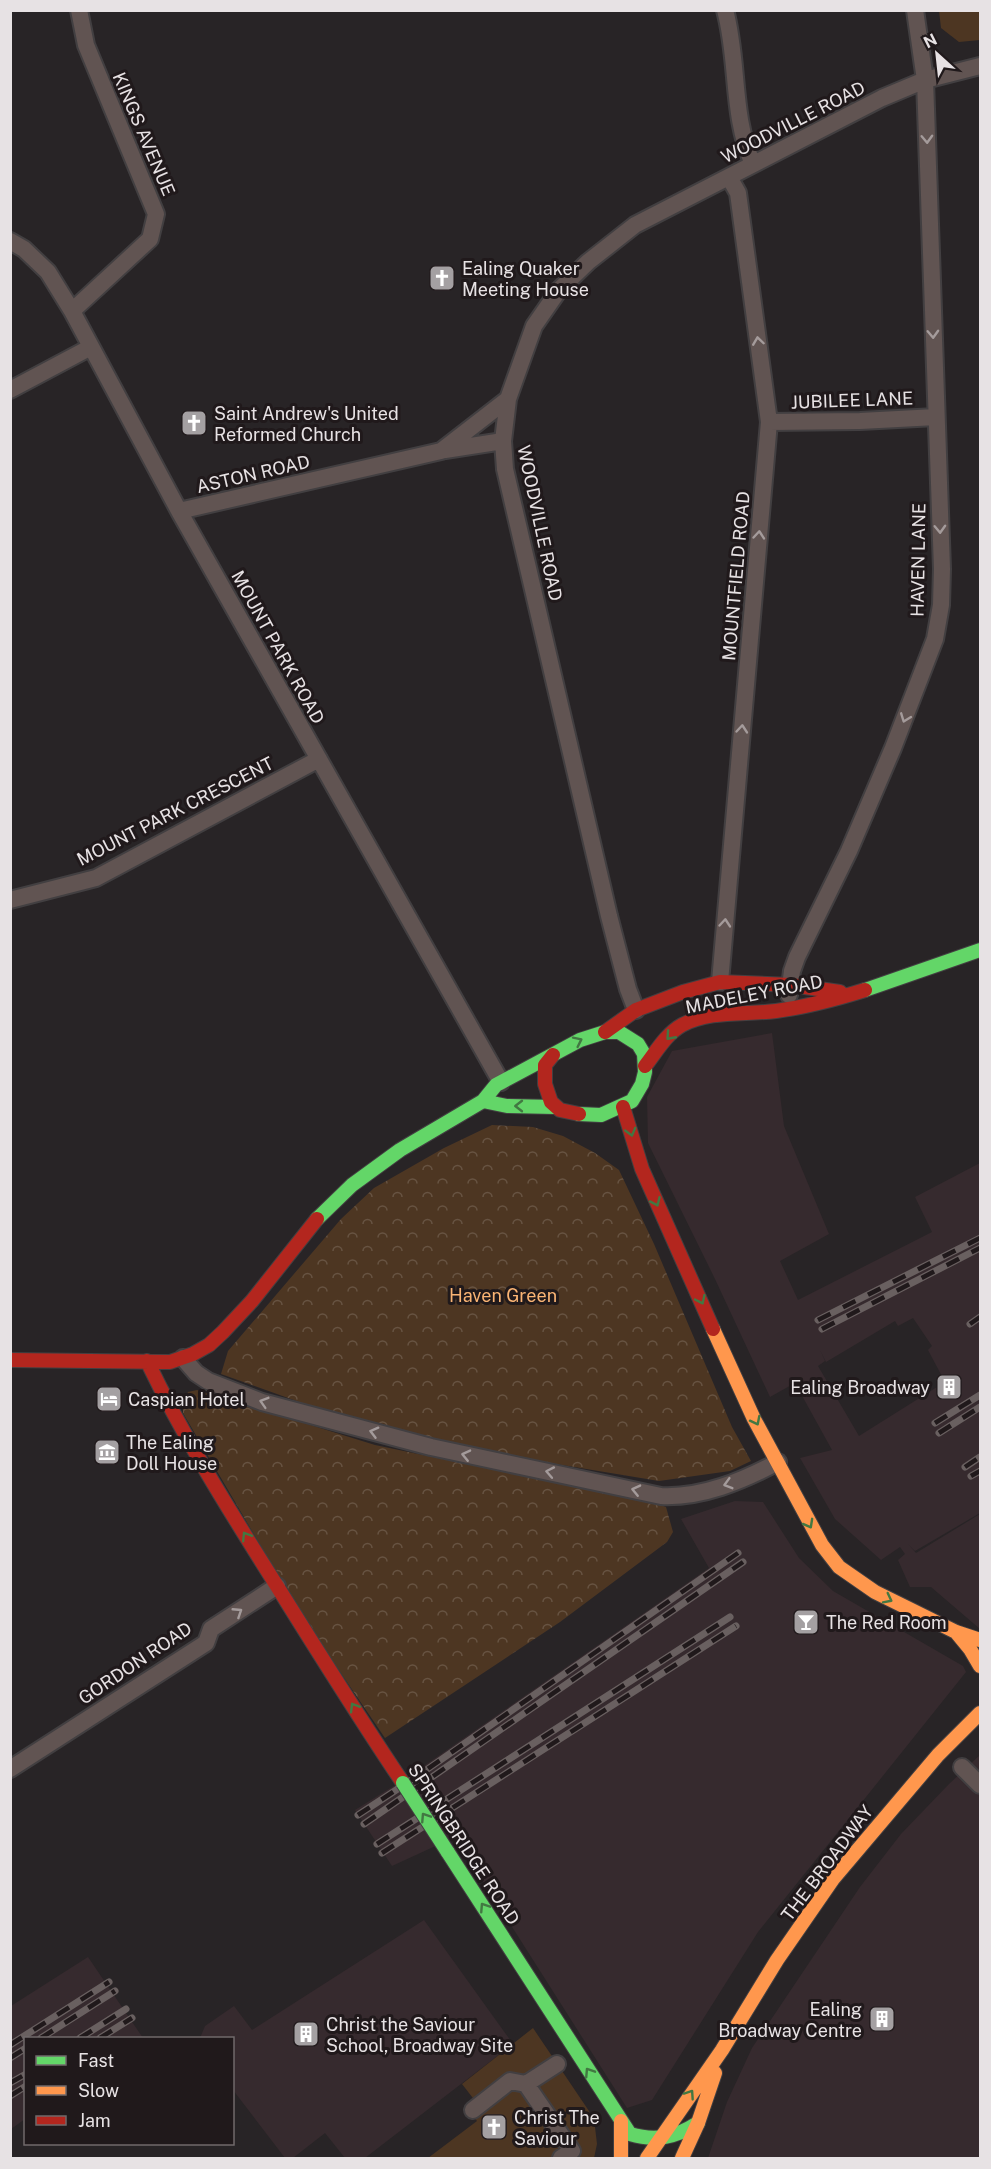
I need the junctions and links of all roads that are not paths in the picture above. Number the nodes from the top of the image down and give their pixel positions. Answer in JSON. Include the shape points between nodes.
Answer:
{"nodes":[{"id":1,"x":79,"y":10,"type":"edge"},
{"id":2,"x":725,"y":10,"type":"edge"},
{"id":3,"x":915,"y":10,"type":"edge"},
{"id":4,"x":981,"y":66,"type":"edge"},
{"id":5,"x":925,"y":80,"type":"junction"},
{"id":6,"x":753,"y":164,"type":"junction"},
{"id":7,"x":729,"y":177,"type":"junction"},
{"id":8,"x":10,"y":241,"type":"edge"},
{"id":9,"x":72,"y":311,"type":"junction"},
{"id":10,"x":91,"y":347,"type":"junction"},
{"id":11,"x":10,"y":390,"type":"edge"},
{"id":12,"x":508,"y":399,"type":"junction"},
{"id":13,"x":936,"y":417,"type":"junction"},
{"id":14,"x":769,"y":422,"type":"junction"},
{"id":15,"x":503,"y":441,"type":"junction"},
{"id":16,"x":441,"y":451,"type":"junction"},
{"id":17,"x":179,"y":511,"type":"junction"},
{"id":18,"x":320,"y":759,"type":"junction"},
{"id":19,"x":10,"y":900,"type":"edge"},
{"id":20,"x":981,"y":950,"type":"edge"},
{"id":21,"x":720,"y":982,"type":"junction"},
{"id":22,"x":791,"y":985,"type":"junction"},
{"id":23,"x":850,"y":993,"type":"junction"},
{"id":24,"x":636,"y":1010,"type":"junction"},
{"id":25,"x":785,"y":1010,"type":"junction"},
{"id":26,"x":605,"y":1032,"type":"junction"},
{"id":27,"x":553,"y":1054,"type":"junction"},
{"id":28,"x":645,"y":1066,"type":"junction"},
{"id":29,"x":501,"y":1082,"type":"junction"},
{"id":30,"x":483,"y":1101,"type":"junction"},
{"id":31,"x":555,"y":1107,"type":"junction"},
{"id":32,"x":623,"y":1107,"type":"junction"},
{"id":33,"x":183,"y":1358,"type":"junction"},
{"id":34,"x":10,"y":1360,"type":"edge"},
{"id":35,"x":147,"y":1361,"type":"junction"},
{"id":36,"x":778,"y":1462,"type":"junction"},
{"id":37,"x":277,"y":1586,"type":"junction"},
{"id":38,"x":956,"y":1632,"type":"junction"},
{"id":39,"x":981,"y":1640,"type":"edge"},
{"id":40,"x":981,"y":1666,"type":"edge"},
{"id":41,"x":981,"y":1713,"type":"edge"},
{"id":42,"x":962,"y":1767,"type":"dead end"},
{"id":43,"x":10,"y":1769,"type":"edge"},
{"id":44,"x":981,"y":1785,"type":"edge"},
{"id":45,"x":722,"y":2050,"type":"junction"},
{"id":46,"x":557,"y":2064,"type":"dead end"},
{"id":47,"x":526,"y":2084,"type":"junction"},
{"id":48,"x":473,"y":2110,"type":"dead end"},
{"id":49,"x":621,"y":2121,"type":"junction"},
{"id":50,"x":698,"y":2123,"type":"junction"},
{"id":51,"x":659,"y":2140,"type":"junction"},
{"id":52,"x":561,"y":2158,"type":"edge"},
{"id":53,"x":621,"y":2158,"type":"edge"},
{"id":54,"x":647,"y":2158,"type":"edge"},
{"id":55,"x":682,"y":2158,"type":"edge"},
{"id":56,"x":692,"y":2158,"type":"edge"}],
"edges":[{"from":1,"to":9,"type":"street","name":"KINGS AVENUE","via":[[86,45],[156,214],[150,239]]},
{"from":2,"to":6,"type":"street","via":[[736,98]]},
{"from":3,"to":5,"type":"street","name":"HAVEN LANE"},
{"from":4,"to":5,"type":"street","name":"WOODVILLE ROAD"},
{"from":5,"to":6,"type":"street","name":"WOODVILLE ROAD"},
{"from":5,"to":13,"type":"street","name":"HAVEN LANE","one_way":true},
{"from":6,"to":7,"type":"street","name":"WOODVILLE ROAD"},
{"from":7,"to":12,"type":"street","name":"WOODVILLE ROAD","via":[[635,225],[560,290],[534,326]]},
{"from":14,"to":7,"type":"street","name":"MOUNTFIELD ROAD","one_way":true,"via":[[738,193]]},
{"from":8,"to":9,"type":"street","name":"MOUNT PARK ROAD","via":[[48,272]]},
{"from":9,"to":10,"type":"street","name":"MOUNT PARK ROAD"},
{"from":10,"to":11,"type":"street"},
{"from":10,"to":17,"type":"street","name":"MOUNT PARK ROAD"},
{"from":12,"to":15,"type":"street","name":"WOODVILLE ROAD"},
{"from":12,"to":16,"type":"street","name":"ASTON ROAD"},
{"from":13,"to":14,"type":"street","name":"JUBILEE LANE"},
{"from":13,"to":22,"type":"street","name":"HAVEN LANE","one_way":true,"via":[[942,568],[935,639],[849,851],[797,957]]},
{"from":21,"to":14,"type":"street","name":"MOUNTFIELD ROAD","one_way":true},
{"from":15,"to":16,"type":"street","name":"ASTON ROAD"},
{"from":15,"to":24,"type":"street","name":"WOODVILLE ROAD","via":[[505,469],[609,916]]},
{"from":16,"to":17,"type":"street","name":"ASTON ROAD"},
{"from":17,"to":18,"type":"street","name":"MOUNT PARK ROAD"},
{"from":18,"to":19,"type":"street","name":"MOUNT PARK CRESCENT","via":[[96,878]]},
{"from":18,"to":29,"type":"street","name":"MOUNT PARK ROAD"},
{"from":20,"to":23,"type":"main road","name":"MADELEY ROAD"},
{"from":21,"to":22,"type":"main road","name":"MADELEY ROAD"},
{"from":21,"to":24,"type":"main road","name":"MADELEY ROAD"},
{"from":22,"to":23,"type":"main road","name":"MADELEY ROAD"},
{"from":22,"to":25,"type":"street","name":"HAVEN LANE"},
{"from":23,"to":25,"type":"main road","name":"MADELEY ROAD"},
{"from":24,"to":26,"type":"main road","name":"MADELEY ROAD"},
{"from":25,"to":28,"type":"main road","name":"MADELEY ROAD","one_way":true,"via":[[719,1015],[684,1024]]},
{"from":27,"to":26,"type":"main road","one_way":true},
{"from":26,"to":28,"type":"main road","via":[[619,1032],[638,1044]]},
{"from":27,"to":29,"type":"main road"},
{"from":27,"to":31,"type":"main road","via":[[544,1074],[547,1094]]},
{"from":28,"to":32,"type":"main road","via":[[642,1084],[632,1101]]},
{"from":29,"to":30,"type":"main road"},
{"from":31,"to":30,"type":"main road","one_way":true},
{"from":30,"to":33,"type":"main road","via":[[400,1150],[352,1185],[316,1220],[223,1332],[209,1345]]},
{"from":31,"to":32,"type":"main road","via":[[587,1116]]},
{"from":32,"to":36,"type":"main road","one_way":true,"via":[[642,1169],[740,1390]]},
{"from":33,"to":35,"type":"main road"},
{"from":36,"to":33,"type":"street","one_way":true,"via":[[740,1481],[693,1494],[661,1496],[431,1447],[262,1402],[208,1381]]},
{"from":34,"to":35,"type":"main road"},
{"from":37,"to":35,"type":"main road","one_way":true,"via":[[177,1421]]},
{"from":36,"to":38,"type":"main road","one_way":true,"via":[[806,1519],[839,1567],[875,1592]]},
{"from":43,"to":37,"type":"street","name":"GORDON ROAD","one_way":true,"via":[[206,1643],[211,1629]]},
{"from":49,"to":37,"type":"main road","name":"SPRINGBRIDGE ROAD","one_way":true,"bridge":true},
{"from":38,"to":39,"type":"main road"},
{"from":38,"to":40,"type":"main road"},
{"from":41,"to":45,"type":"main road","name":"THE BROADWAY","via":[[938,1755],[833,1879]]},
{"from":42,"to":44,"type":"street"},
{"from":45,"to":50,"type":"main road","name":"THE BROADWAY"},
{"from":51,"to":45,"type":"main road","name":"THE BROADWAY","one_way":true},
{"from":46,"to":47,"type":"street"},
{"from":47,"to":48,"type":"street","via":[[510,2081]]},
{"from":47,"to":52,"type":"street","via":[[572,2151]]},
{"from":49,"to":51,"type":"main road","name":"SPRINGBRIDGE ROAD","via":[[630,2134]]},
{"from":49,"to":53,"type":"main road"},
{"from":50,"to":51,"type":"main road","via":[[673,2138]]},
{"from":50,"to":55,"type":"main road","name":"THE BROADWAY"},
{"from":50,"to":56,"type":"main road"},
{"from":51,"to":54,"type":"main road","name":"THE BROADWAY"}]}
